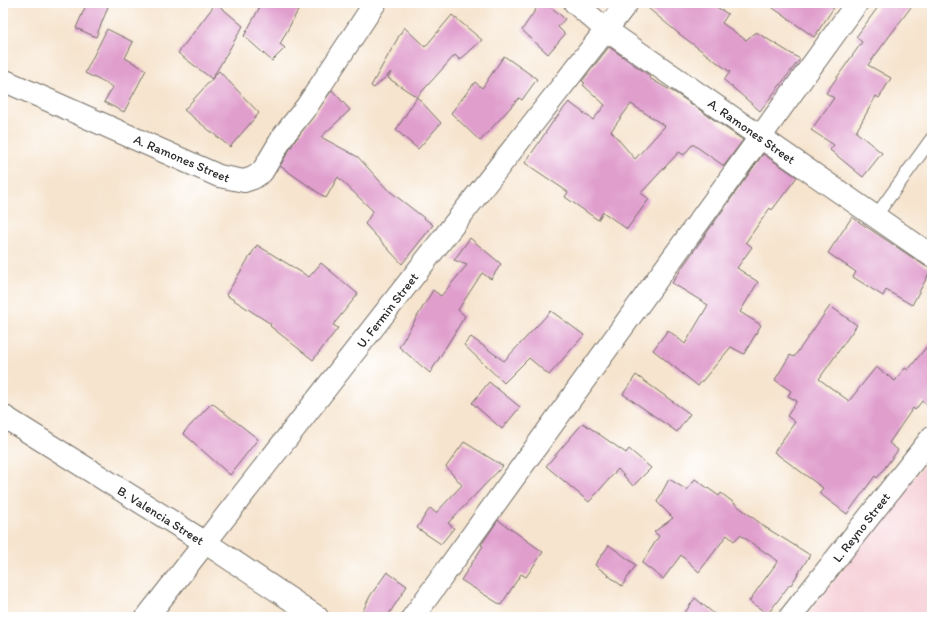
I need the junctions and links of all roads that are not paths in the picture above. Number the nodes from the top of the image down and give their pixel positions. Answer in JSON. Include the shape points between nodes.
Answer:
{"nodes":[{"id":1,"x":375,"y":3,"type":"edge"},
{"id":2,"x":575,"y":3,"type":"edge"},
{"id":3,"x":627,"y":3,"type":"edge"},
{"id":4,"x":857,"y":3,"type":"edge"},
{"id":5,"x":605,"y":29,"type":"junction"},
{"id":6,"x":3,"y":80,"type":"edge"},
{"id":7,"x":761,"y":136,"type":"junction"},
{"id":8,"x":932,"y":138,"type":"edge"},
{"id":9,"x":875,"y":217,"type":"junction"},
{"id":10,"x":932,"y":256,"type":"edge"},
{"id":11,"x":3,"y":416,"type":"edge"},
{"id":12,"x":932,"y":436,"type":"edge"},
{"id":13,"x":206,"y":543,"type":"junction"},
{"id":14,"x":148,"y":617,"type":"edge"},
{"id":15,"x":317,"y":617,"type":"edge"},
{"id":16,"x":412,"y":617,"type":"edge"},
{"id":17,"x":790,"y":617,"type":"edge"}],
"edges":[{"from":1,"to":6,"type":"street","name":"A. Ramones Street","via":[[307,106],[284,134],[268,163],[253,178],[244,181],[219,176]]},
{"from":2,"to":5,"type":"street","name":"A. Ramones Street"},
{"from":3,"to":5,"type":"street","name":"U. Fermin Street"},
{"from":4,"to":7,"type":"street"},
{"from":5,"to":7,"type":"street","name":"A. Ramones Street"},
{"from":5,"to":13,"type":"street","name":"U. Fermin Street"},
{"from":7,"to":9,"type":"street","name":"A. Ramones Street"},
{"from":7,"to":16,"type":"street"},
{"from":8,"to":9,"type":"lane"},
{"from":9,"to":10,"type":"street","name":"A. Ramones Street"},
{"from":11,"to":13,"type":"street","name":"B. Valencia Street"},
{"from":12,"to":17,"type":"street","name":"L. Reyno Street"},
{"from":13,"to":14,"type":"street","name":"U. Fermin Street"},
{"from":13,"to":15,"type":"street","name":"B. Valencia Street"}]}
